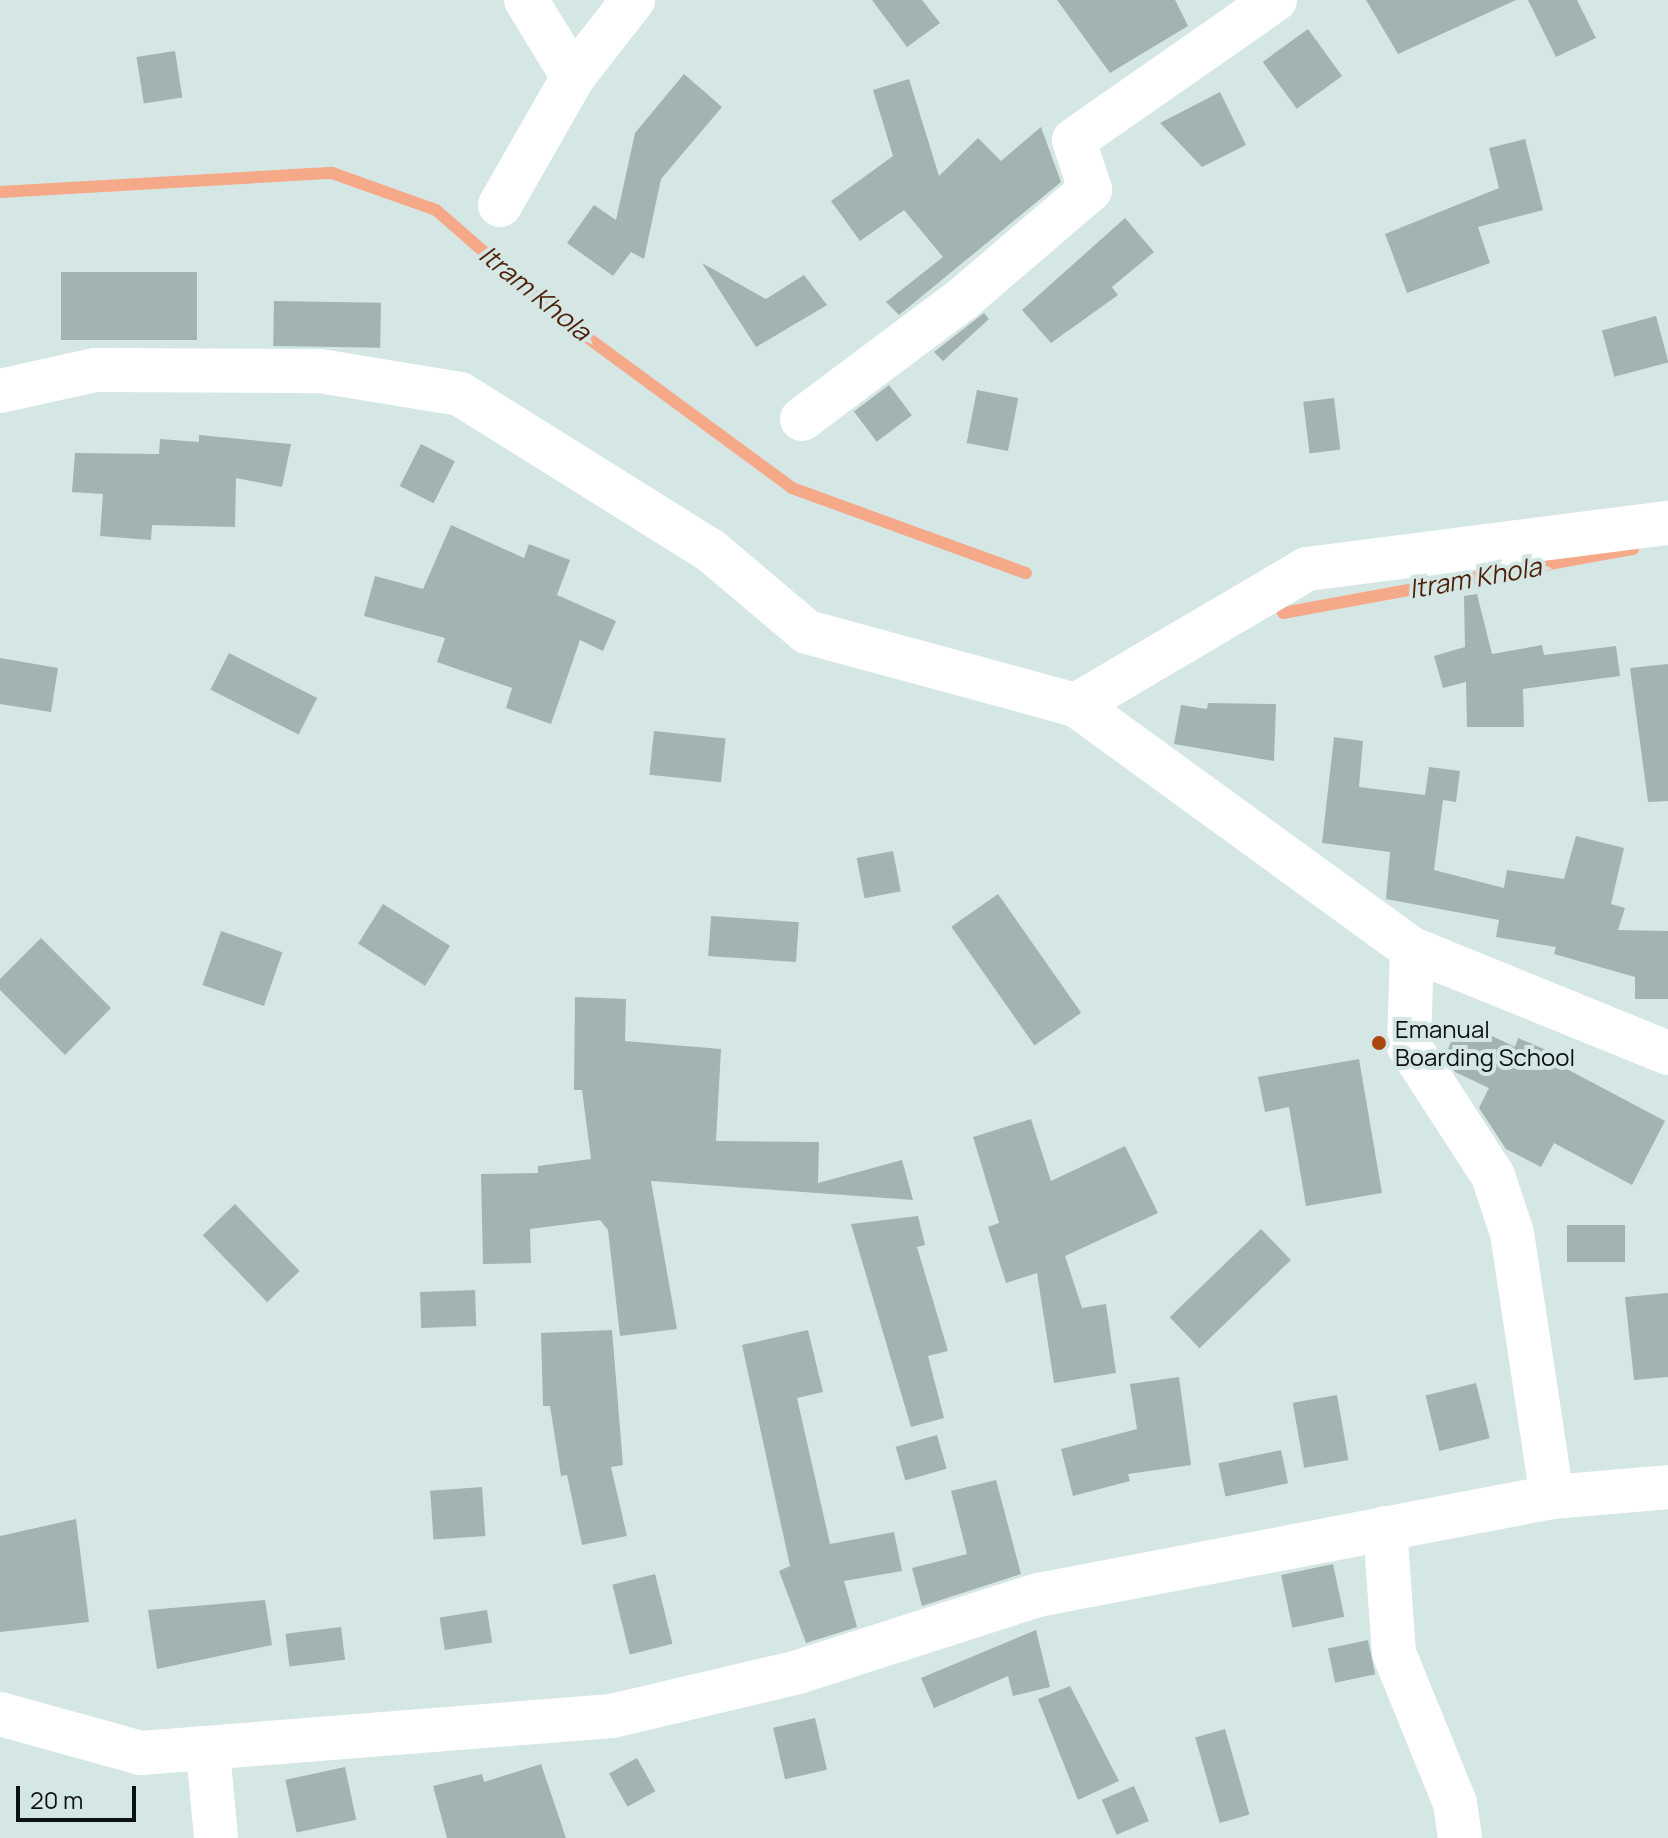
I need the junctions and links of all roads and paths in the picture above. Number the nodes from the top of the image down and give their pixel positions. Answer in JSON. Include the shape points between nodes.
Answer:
{"nodes":[{"id":1,"x":526,"y":0,"type":"edge"},
{"id":2,"x":633,"y":0,"type":"edge"},
{"id":3,"x":1275,"y":0,"type":"edge"},
{"id":4,"x":573,"y":77,"type":"junction"},
{"id":5,"x":500,"y":205,"type":"dead end"},
{"id":6,"x":0,"y":391,"type":"edge"},
{"id":7,"x":802,"y":419,"type":"dead end"},
{"id":8,"x":1668,"y":523,"type":"edge"},
{"id":9,"x":1076,"y":705,"type":"junction"},
{"id":10,"x":1412,"y":949,"type":"junction"},
{"id":11,"x":1668,"y":1053,"type":"edge"},
{"id":12,"x":1668,"y":1487,"type":"edge"},
{"id":13,"x":1552,"y":1497,"type":"junction"},
{"id":14,"x":1385,"y":1528,"type":"junction"},
{"id":15,"x":0,"y":1714,"type":"edge"},
{"id":16,"x":208,"y":1751,"type":"junction"},
{"id":17,"x":216,"y":1838,"type":"edge"},
{"id":18,"x":1460,"y":1838,"type":"edge"}],
"edges":[{"from":1,"to":4,"type":"street"},
{"from":2,"to":4,"type":"street"},
{"from":3,"to":7,"type":"street","via":[[1074,140],[1090,190],[965,297]]},
{"from":4,"to":5,"type":"street"},
{"from":6,"to":9,"type":"street","via":[[95,370],[320,371],[460,394],[710,550],[807,632]]},
{"from":8,"to":9,"type":"street","via":[[1307,569]]},
{"from":9,"to":10,"type":"street"},
{"from":10,"to":11,"type":"street"},
{"from":10,"to":13,"type":"street","via":[[1409,1046],[1493,1176],[1512,1233]]},
{"from":12,"to":13,"type":"street"},
{"from":13,"to":14,"type":"street"},
{"from":14,"to":16,"type":"street","via":[[1038,1595],[798,1672],[612,1716]]},
{"from":14,"to":18,"type":"street","via":[[1394,1653],[1455,1803]]},
{"from":15,"to":16,"type":"street","via":[[141,1753]]},
{"from":16,"to":17,"type":"street"}]}
